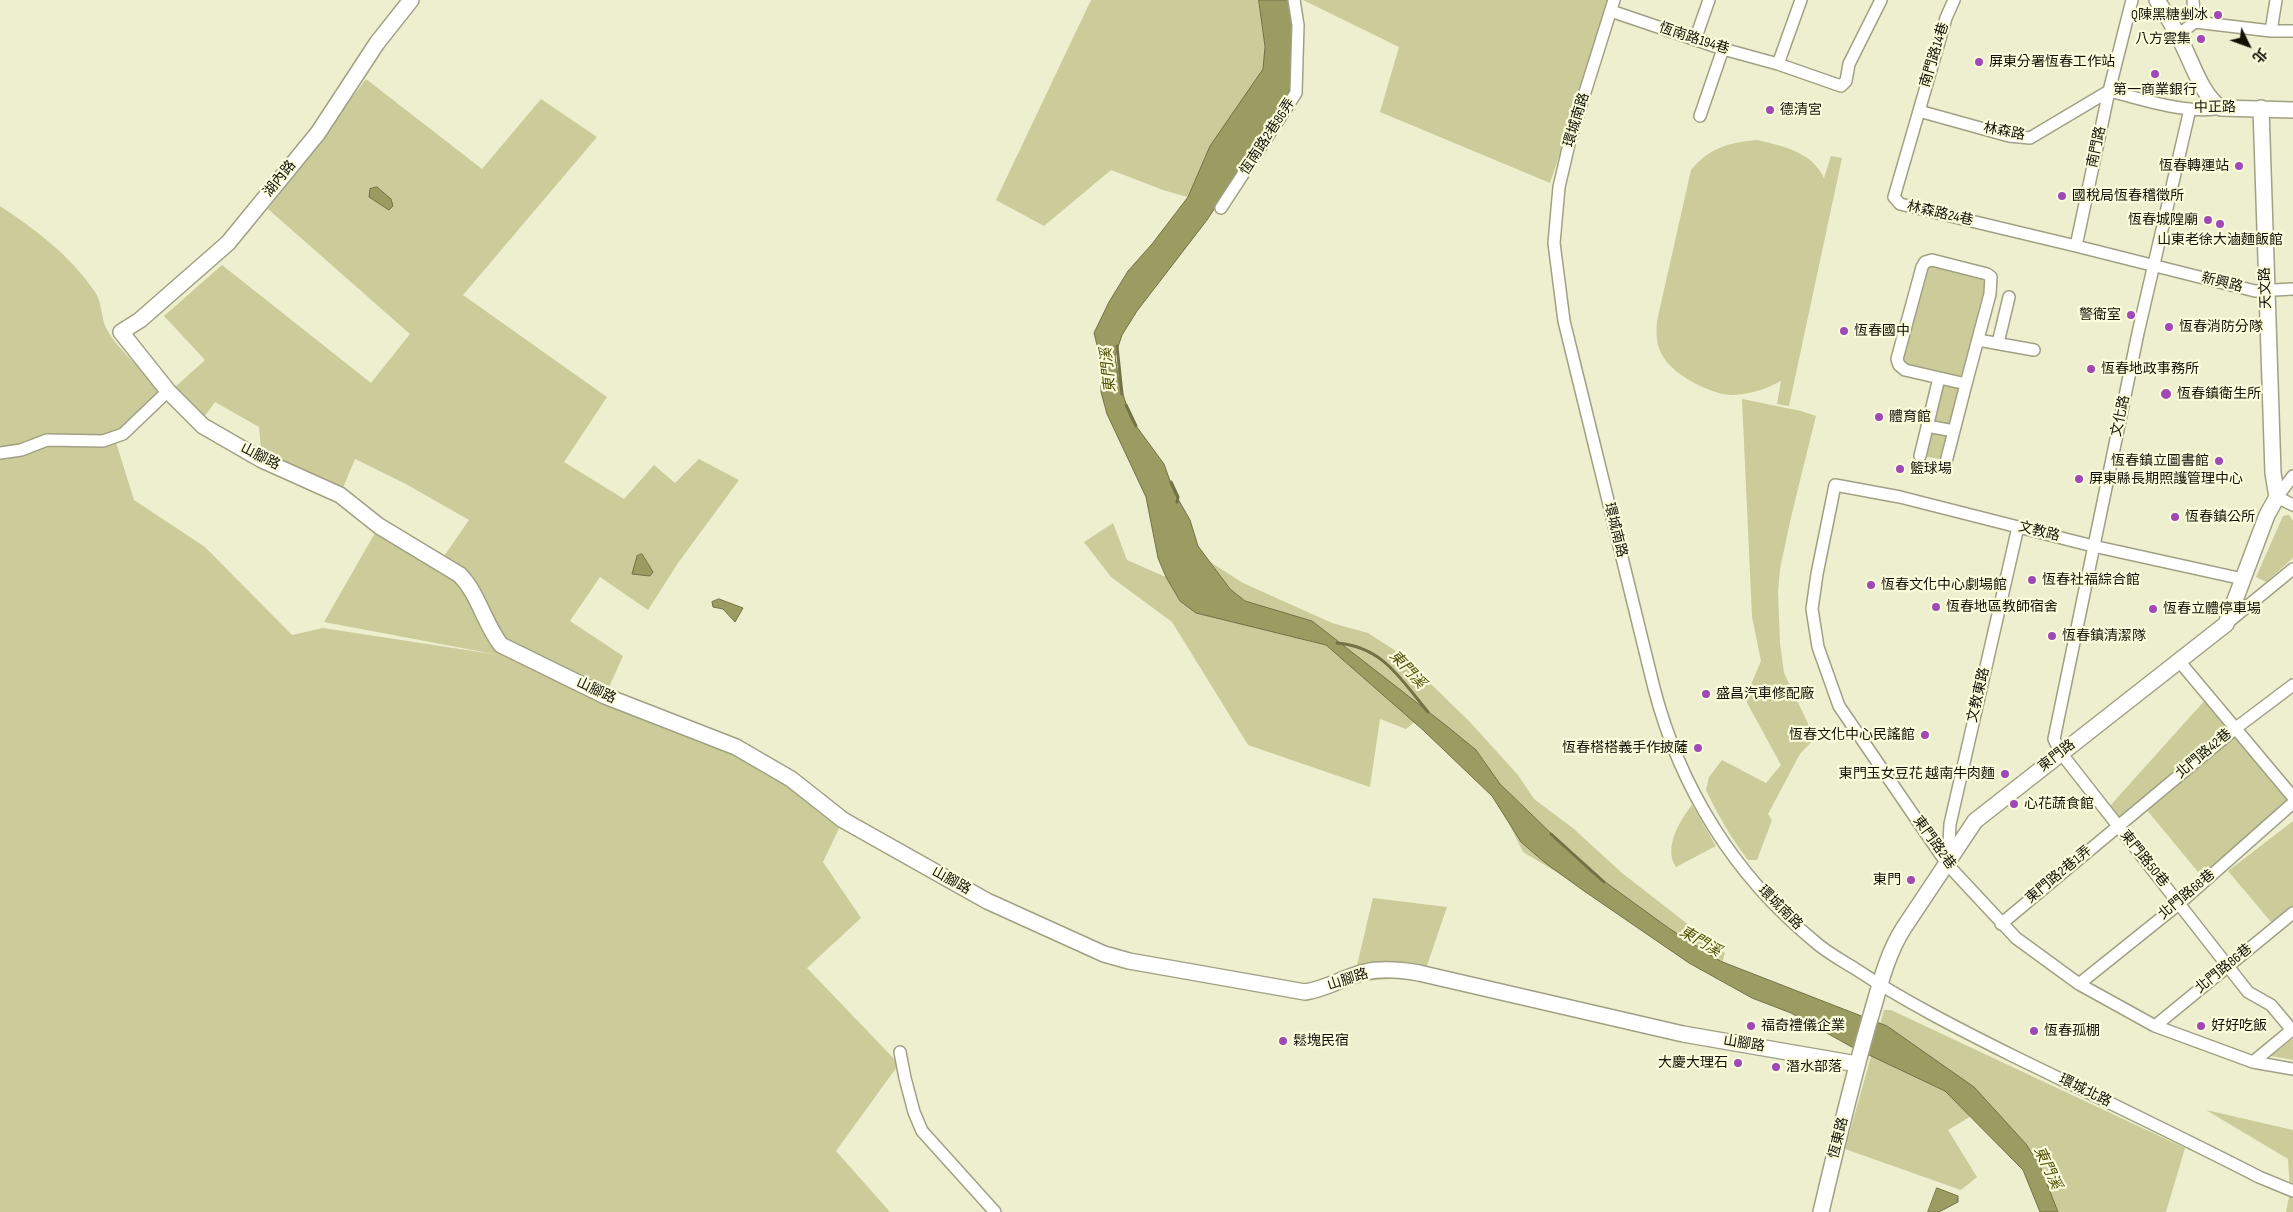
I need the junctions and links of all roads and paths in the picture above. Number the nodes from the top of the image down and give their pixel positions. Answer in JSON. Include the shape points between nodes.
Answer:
{"nodes":[{"id":1,"x":412,"y":0,"type":"edge"},
{"id":2,"x":1294,"y":0,"type":"edge"},
{"id":3,"x":1709,"y":0,"type":"edge"},
{"id":4,"x":1801,"y":0,"type":"edge"},
{"id":5,"x":1881,"y":0,"type":"edge"},
{"id":6,"x":1954,"y":0,"type":"edge"},
{"id":7,"x":2132,"y":0,"type":"edge"},
{"id":8,"x":2156,"y":0,"type":"edge"},
{"id":9,"x":2193,"y":0,"type":"edge"},
{"id":10,"x":2276,"y":0,"type":"edge"},
{"id":11,"x":1613,"y":6,"type":"edge"},
{"id":12,"x":2195,"y":22,"type":"junction"},
{"id":13,"x":2271,"y":31,"type":"junction"},
{"id":14,"x":2293,"y":31,"type":"edge"},
{"id":15,"x":2178,"y":35,"type":"junction"},
{"id":16,"x":1695,"y":40,"type":"junction"},
{"id":17,"x":1723,"y":49,"type":"junction"},
{"id":18,"x":1778,"y":64,"type":"junction"},
{"id":19,"x":2109,"y":91,"type":"junction"},
{"id":20,"x":2222,"y":108,"type":"junction"},
{"id":21,"x":2261,"y":108,"type":"junction"},
{"id":22,"x":2190,"y":109,"type":"junction"},
{"id":23,"x":1919,"y":110,"type":"junction"},
{"id":24,"x":2293,"y":110,"type":"edge"},
{"id":25,"x":1700,"y":116,"type":"dead end"},
{"id":26,"x":1220,"y":208,"type":"dead end"},
{"id":27,"x":2076,"y":246,"type":"junction"},
{"id":28,"x":2153,"y":266,"type":"junction"},
{"id":29,"x":2293,"y":289,"type":"edge"},
{"id":30,"x":2266,"y":290,"type":"junction"},
{"id":31,"x":1990,"y":294,"type":"junction"},
{"id":32,"x":121,"y":332,"type":"joint"},
{"id":33,"x":1978,"y":340,"type":"junction"},
{"id":34,"x":1998,"y":343,"type":"junction"},
{"id":35,"x":2034,"y":350,"type":"dead end"},
{"id":36,"x":1939,"y":378,"type":"junction"},
{"id":37,"x":1966,"y":384,"type":"junction"},
{"id":38,"x":168,"y":390,"type":"junction"},
{"id":39,"x":1927,"y":426,"type":"junction"},
{"id":40,"x":1954,"y":431,"type":"junction"},
{"id":41,"x":0,"y":454,"type":"edge"},
{"id":42,"x":1920,"y":456,"type":"dead end"},
{"id":43,"x":1946,"y":462,"type":"dead end"},
{"id":44,"x":2293,"y":476,"type":"edge"},
{"id":45,"x":1835,"y":485,"type":"joint"},
{"id":46,"x":2277,"y":497,"type":"junction"},
{"id":47,"x":2293,"y":506,"type":"edge"},
{"id":48,"x":2018,"y":527,"type":"junction"},
{"id":49,"x":2093,"y":546,"type":"junction"},
{"id":50,"x":2293,"y":569,"type":"edge"},
{"id":51,"x":2243,"y":579,"type":"junction"},
{"id":52,"x":2226,"y":624,"type":"junction"},
{"id":53,"x":2179,"y":661,"type":"junction"},
{"id":54,"x":2293,"y":685,"type":"edge"},
{"id":55,"x":2236,"y":728,"type":"junction"},
{"id":56,"x":2061,"y":753,"type":"junction"},
{"id":57,"x":2293,"y":797,"type":"edge"},
{"id":58,"x":2293,"y":803,"type":"edge"},
{"id":59,"x":2118,"y":827,"type":"junction"},
{"id":60,"x":1947,"y":864,"type":"junction"},
{"id":61,"x":2180,"y":903,"type":"junction"},
{"id":62,"x":2293,"y":913,"type":"edge"},
{"id":63,"x":2001,"y":924,"type":"junction"},
{"id":64,"x":2228,"y":966,"type":"junction"},
{"id":65,"x":1879,"y":984,"type":"junction"},
{"id":66,"x":2079,"y":984,"type":"junction"},
{"id":67,"x":2155,"y":1026,"type":"junction"},
{"id":68,"x":2292,"y":1029,"type":"edge"},
{"id":69,"x":900,"y":1052,"type":"dead end"},
{"id":70,"x":1858,"y":1060,"type":"junction"},
{"id":71,"x":2253,"y":1062,"type":"junction"},
{"id":72,"x":2293,"y":1069,"type":"edge"},
{"id":73,"x":2293,"y":1191,"type":"edge"},
{"id":74,"x":995,"y":1212,"type":"edge"},
{"id":75,"x":1821,"y":1212,"type":"edge"}],
"edges":[{"from":1,"to":32,"type":"street","name":"湖內路","via":[[377,43],[318,133],[228,243],[140,320]]},
{"from":2,"to":26,"type":"street","name":"恆南路2巷86弄","via":[[1298,25],[1296,94]]},
{"from":3,"to":16,"type":"street"},
{"from":4,"to":18,"type":"street"},
{"from":5,"to":18,"type":"street","name":"恆南路194巷","via":[[1841,86]]},
{"from":6,"to":23,"type":"street","name":"南門路14巷"},
{"from":7,"to":19,"type":"street","name":"南門路"},
{"from":8,"to":15,"type":"street"},
{"from":9,"to":12,"type":"street"},
{"from":10,"to":13,"type":"street"},
{"from":11,"to":16,"type":"street","name":"恆南路194巷"},
{"from":11,"to":65,"type":"street","name":"環城南路","via":[[1570,140],[1559,188],[1554,243],[1564,321],[1663,723],[1693,793],[1751,878],[1814,942]]},
{"from":12,"to":13,"type":"street"},
{"from":12,"to":15,"type":"street"},
{"from":13,"to":14,"type":"street"},
{"from":15,"to":20,"type":"street","via":[[2208,95]]},
{"from":16,"to":17,"type":"street","name":"恆南路194巷"},
{"from":17,"to":18,"type":"street","name":"恆南路194巷"},
{"from":17,"to":25,"type":"street"},
{"from":19,"to":22,"type":"street","name":"中正路"},
{"from":19,"to":23,"type":"street","name":"林森路","via":[[2030,138],[2009,136]]},
{"from":19,"to":27,"type":"street","name":"南門路"},
{"from":20,"to":21,"type":"street","name":"中正路"},
{"from":20,"to":22,"type":"street","name":"中正路","via":[[2207,111]]},
{"from":21,"to":24,"type":"street","name":"中正路"},
{"from":21,"to":30,"type":"street","name":"天文路"},
{"from":22,"to":28,"type":"street","name":"文化路"},
{"from":23,"to":27,"type":"street","name":"林森路24巷","via":[[1894,197],[1900,204]]},
{"from":27,"to":28,"type":"street"},
{"from":28,"to":30,"type":"street","name":"新興路","via":[[2255,291]]},
{"from":28,"to":49,"type":"street","name":"文化路"},
{"from":29,"to":30,"type":"street","name":"新興路"},
{"from":30,"to":46,"type":"street","name":"天文路","via":[[2273,474]]},
{"from":31,"to":33,"type":"street"},
{"from":31,"to":34,"type":"street","via":[[2011,298]]},
{"from":31,"to":36,"type":"street","via":[[1991,278],[1986,274],[1932,260],[1925,262],[1897,359],[1905,370]]},
{"from":32,"to":38,"type":"street","name":"山腳路"},
{"from":33,"to":34,"type":"street"},
{"from":33,"to":37,"type":"street"},
{"from":34,"to":35,"type":"street"},
{"from":36,"to":37,"type":"street"},
{"from":36,"to":39,"type":"street"},
{"from":37,"to":40,"type":"street"},
{"from":38,"to":41,"type":"street","via":[[123,434],[103,441],[47,440]]},
{"from":38,"to":70,"type":"street","name":"山腳路","via":[[203,426],[262,460],[340,495],[379,526],[460,575],[501,645],[605,696],[736,747],[791,779],[843,820],[891,848],[987,901],[1104,954],[1305,992],[1365,972],[1419,972],[1684,1034]]},
{"from":39,"to":40,"type":"street"},
{"from":39,"to":42,"type":"street"},
{"from":40,"to":43,"type":"street"},
{"from":44,"to":46,"type":"street"},
{"from":45,"to":48,"type":"street","name":"文教路","via":[[1900,497]]},
{"from":45,"to":60,"type":"street","name":"東門路2巷","via":[[1812,608],[1818,647],[1839,706]]},
{"from":46,"to":47,"type":"street"},
{"from":46,"to":51,"type":"street"},
{"from":48,"to":49,"type":"street","name":"文教路"},
{"from":48,"to":60,"type":"street","name":"文教東路","via":[[1950,824]]},
{"from":49,"to":51,"type":"street","name":"文教路"},
{"from":49,"to":56,"type":"street","name":"文化路","via":[[2054,739]]},
{"from":50,"to":52,"type":"street"},
{"from":51,"to":52,"type":"street"},
{"from":52,"to":53,"type":"street","name":"東門路"},
{"from":53,"to":55,"type":"street"},
{"from":53,"to":56,"type":"street","name":"東門路"},
{"from":54,"to":55,"type":"street","name":"北門路42巷"},
{"from":55,"to":57,"type":"street"},
{"from":55,"to":59,"type":"street","name":"北門路42巷"},
{"from":56,"to":59,"type":"street","name":"東門路50巷"},
{"from":56,"to":60,"type":"street","name":"東門路","via":[[1975,821]]},
{"from":58,"to":61,"type":"street","name":"北門路68巷"},
{"from":59,"to":61,"type":"street","name":"東門路50巷"},
{"from":59,"to":63,"type":"street","name":"東門路2巷1弄"},
{"from":60,"to":63,"type":"street","name":"東門路2巷"},
{"from":60,"to":65,"type":"street","name":"東門路","via":[[1892,947]]},
{"from":61,"to":64,"type":"street","name":"東門路50巷"},
{"from":61,"to":66,"type":"street","name":"北門路68巷"},
{"from":62,"to":64,"type":"street","name":"北門路86巷"},
{"from":63,"to":66,"type":"street","name":"東門路2巷"},
{"from":64,"to":67,"type":"street","name":"北門路86巷"},
{"from":64,"to":68,"type":"street","name":"東門路50巷","via":[[2248,992],[2271,1005]]},
{"from":65,"to":70,"type":"street","name":"東門路"},
{"from":65,"to":73,"type":"street","name":"環城北路","via":[[1962,1031]]},
{"from":66,"to":67,"type":"street","name":"東門路2巷"},
{"from":67,"to":71,"type":"street","name":"東門路2巷"},
{"from":68,"to":71,"type":"street"},
{"from":69,"to":74,"type":"street","via":[[911,1103],[922,1131]]},
{"from":70,"to":75,"type":"street","name":"恆東路"},
{"from":71,"to":72,"type":"street","name":"東門路2巷"}]}
